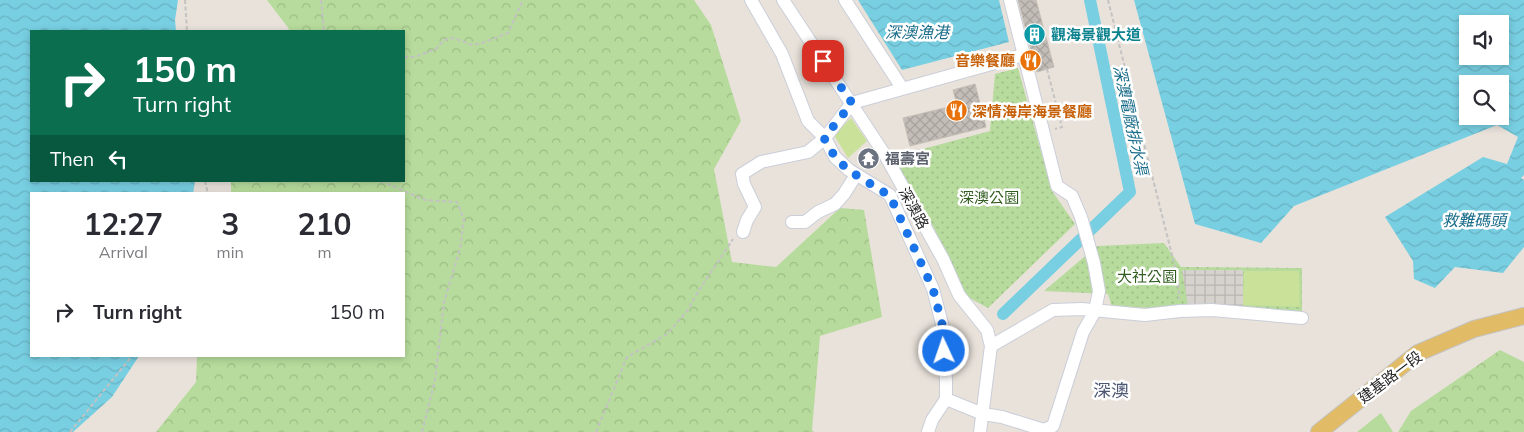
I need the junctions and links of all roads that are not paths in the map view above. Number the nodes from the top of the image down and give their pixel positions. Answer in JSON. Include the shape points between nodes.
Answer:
{"nodes":[{"id":1,"x":751,"y":0,"type":"edge"},
{"id":2,"x":783,"y":0,"type":"edge"},
{"id":3,"x":846,"y":0,"type":"edge"},
{"id":4,"x":1010,"y":0,"type":"edge"},
{"id":5,"x":1024,"y":55,"type":"junction"},
{"id":6,"x":902,"y":88,"type":"junction"},
{"id":7,"x":852,"y":103,"type":"junction"},
{"id":8,"x":824,"y":138,"type":"junction"},
{"id":9,"x":856,"y":175,"type":"junction"},
{"id":10,"x":792,"y":222,"type":"dead end"},
{"id":11,"x":743,"y":232,"type":"road end"},
{"id":12,"x":1095,"y":311,"type":"junction"},
{"id":13,"x":1524,"y":316,"type":"edge"},
{"id":14,"x":1302,"y":318,"type":"dead end"},
{"id":15,"x":991,"y":346,"type":"junction"},
{"id":16,"x":946,"y":399,"type":"junction"},
{"id":17,"x":983,"y":414,"type":"junction"},
{"id":18,"x":928,"y":432,"type":"edge"},
{"id":19,"x":980,"y":432,"type":"edge"},
{"id":20,"x":1319,"y":432,"type":"edge"}],
"edges":[{"from":1,"to":8,"type":"street","via":[[782,54],[808,121]]},
{"from":2,"to":7,"type":"street","name":"深澳路"},
{"from":3,"to":6,"type":"street"},
{"from":4,"to":5,"type":"street"},
{"from":5,"to":6,"type":"street"},
{"from":5,"to":12,"type":"street","via":[[1057,186],[1072,196],[1094,263],[1100,291]]},
{"from":6,"to":7,"type":"street"},
{"from":7,"to":8,"type":"street"},
{"from":7,"to":15,"type":"street","name":"深澳路","via":[[943,259],[959,295],[987,330]]},
{"from":8,"to":9,"type":"street","via":[[835,157]]},
{"from":8,"to":11,"type":"street","via":[[808,152],[761,162],[742,174],[755,207]]},
{"from":9,"to":10,"type":"street","via":[[835,204],[805,222]]},
{"from":9,"to":16,"type":"street","via":[[890,196],[933,289],[942,324]]},
{"from":12,"to":14,"type":"street","via":[[1145,315],[1212,310]]},
{"from":12,"to":15,"type":"street","via":[[1053,310]]},
{"from":12,"to":17,"type":"street","via":[[1084,332],[1053,426],[1044,430]]},
{"from":13,"to":20,"type":"main road","name":"建基路一段","via":[[1474,329],[1418,353]]},
{"from":15,"to":17,"type":"street","name":"深澳路"},
{"from":16,"to":17,"type":"street"},
{"from":16,"to":18,"type":"street"},
{"from":17,"to":19,"type":"street","name":"深澳路"}]}
